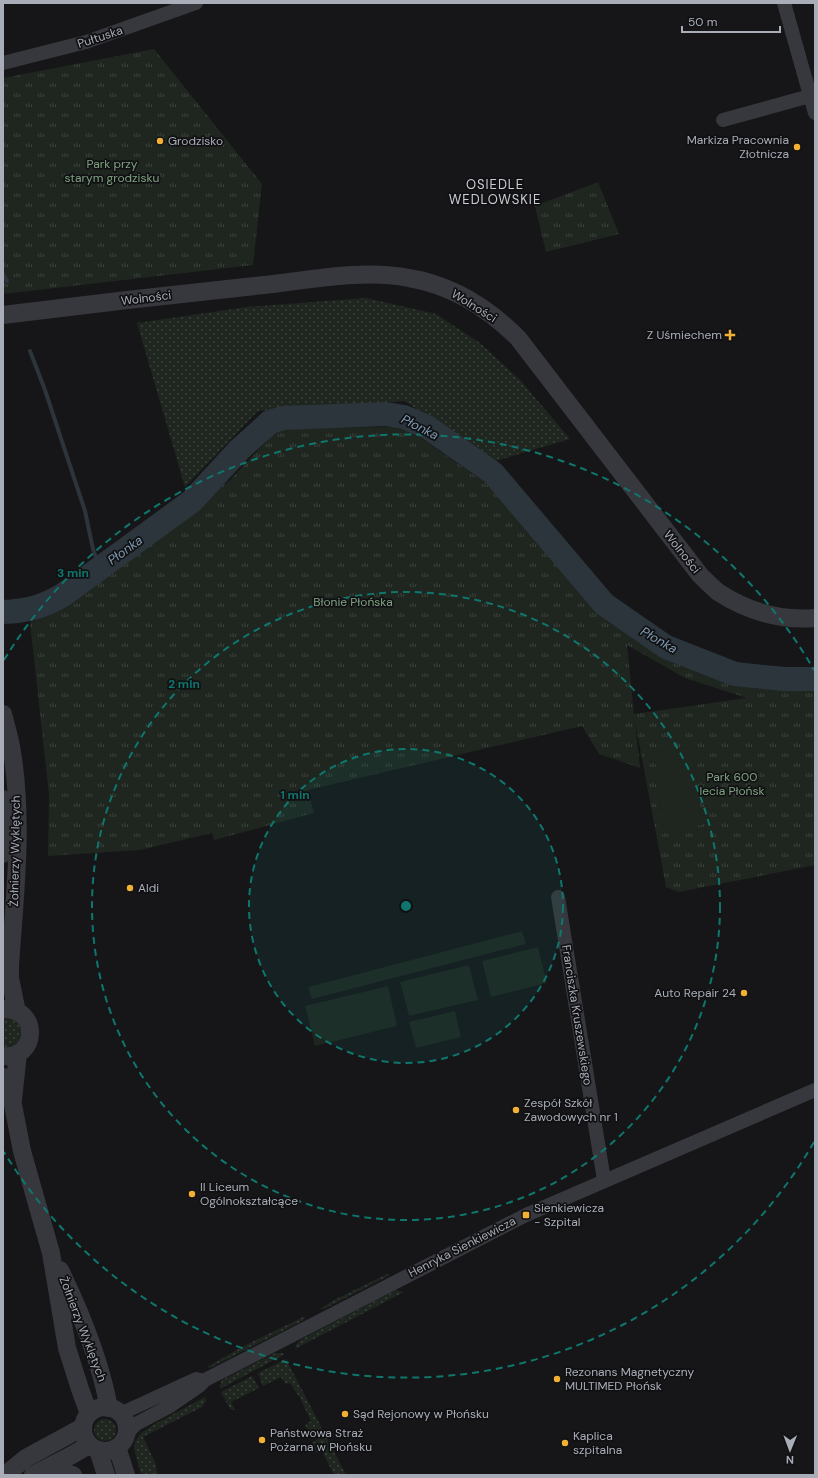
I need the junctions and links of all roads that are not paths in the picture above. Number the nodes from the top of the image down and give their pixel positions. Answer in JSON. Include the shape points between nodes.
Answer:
{"nodes":[{"id":1,"x":196,"y":3,"type":"edge"},
{"id":2,"x":784,"y":3,"type":"edge"},
{"id":3,"x":3,"y":63,"type":"edge"},
{"id":4,"x":810,"y":96,"type":"junction"},
{"id":5,"x":815,"y":113,"type":"edge"},
{"id":6,"x":723,"y":120,"type":"dead end"},
{"id":7,"x":3,"y":316,"type":"edge"},
{"id":8,"x":815,"y":618,"type":"edge"},
{"id":9,"x":3,"y":714,"type":"edge"},
{"id":10,"x":3,"y":799,"type":"edge"},
{"id":11,"x":3,"y":854,"type":"edge"},
{"id":12,"x":558,"y":897,"type":"dead end"},
{"id":13,"x":10,"y":1010,"type":"edge"},
{"id":14,"x":11,"y":1054,"type":"edge"},
{"id":15,"x":3,"y":1077,"type":"edge"},
{"id":16,"x":815,"y":1090,"type":"edge"},
{"id":17,"x":13,"y":1105,"type":"junction"},
{"id":18,"x":604,"y":1180,"type":"junction"},
{"id":19,"x":51,"y":1252,"type":"junction"},
{"id":20,"x":205,"y":1380,"type":"junction"},
{"id":21,"x":114,"y":1411,"type":"junction"},
{"id":22,"x":86,"y":1421,"type":"junction"},
{"id":23,"x":122,"y":1441,"type":"junction"},
{"id":24,"x":94,"y":1448,"type":"junction"},
{"id":25,"x":38,"y":1473,"type":"edge"},
{"id":26,"x":5,"y":1475,"type":"edge"},
{"id":27,"x":73,"y":1475,"type":"edge"},
{"id":28,"x":106,"y":1475,"type":"edge"},
{"id":29,"x":126,"y":1475,"type":"edge"}],
"edges":[{"from":1,"to":3,"type":"street","name":"Pułtuska","via":[[86,42]]},
{"from":2,"to":4,"type":"street"},
{"from":4,"to":5,"type":"street"},
{"from":4,"to":6,"type":"street"},
{"from":7,"to":8,"type":"street","name":"Wolności","via":[[371,274],[403,277],[442,287],[491,314],[518,338],[700,575],[718,591],[741,605],[761,612],[784,618]]},
{"from":9,"to":13,"type":"street","name":"Żołnierzy Wyklętych","via":[[11,746],[16,786],[17,827]]},
{"from":10,"to":11,"type":"street","name":"Żołnierzy Wyklętych"},
{"from":12,"to":18,"type":"street","name":"Franciszka Kruszewskiego"},
{"from":13,"to":14,"type":"street","via":[[23,1015],[30,1029],[27,1044]]},
{"from":14,"to":17,"type":"street","name":"Żołnierzy Wyklętych"},
{"from":15,"to":17,"type":"street","name":"Żołnierzy Wyklętych"},
{"from":16,"to":18,"type":"street","name":"Henryka Sienkiewicza"},
{"from":17,"to":19,"type":"street","name":"Żołnierzy Wyklętych","via":[[22,1151]]},
{"from":18,"to":20,"type":"street","name":"Henryka Sienkiewicza","via":[[478,1238]]},
{"from":19,"to":21,"type":"street","name":"Żołnierzy Wyklętych","via":[[87,1333]]},
{"from":19,"to":22,"type":"street","name":"Żołnierzy Wyklętych","via":[[67,1348],[80,1389]]},
{"from":20,"to":21,"type":"street","name":"Henryka Sienkiewicza","via":[[196,1379]]},
{"from":20,"to":23,"type":"street","name":"Henryka Sienkiewicza","via":[[170,1406],[136,1424]]},
{"from":21,"to":22,"type":"street","via":[[102,1408],[95,1410]]},
{"from":21,"to":23,"type":"street","via":[[126,1423]]},
{"from":22,"to":24,"type":"street","via":[[84,1437]]},
{"from":22,"to":26,"type":"street","via":[[26,1458]]},
{"from":23,"to":24,"type":"street","via":[[105,1451]]},
{"from":23,"to":29,"type":"street"},
{"from":24,"to":25,"type":"street"},
{"from":24,"to":28,"type":"street"},
{"from":25,"to":27,"type":"street","via":[[53,1470]]}]}
